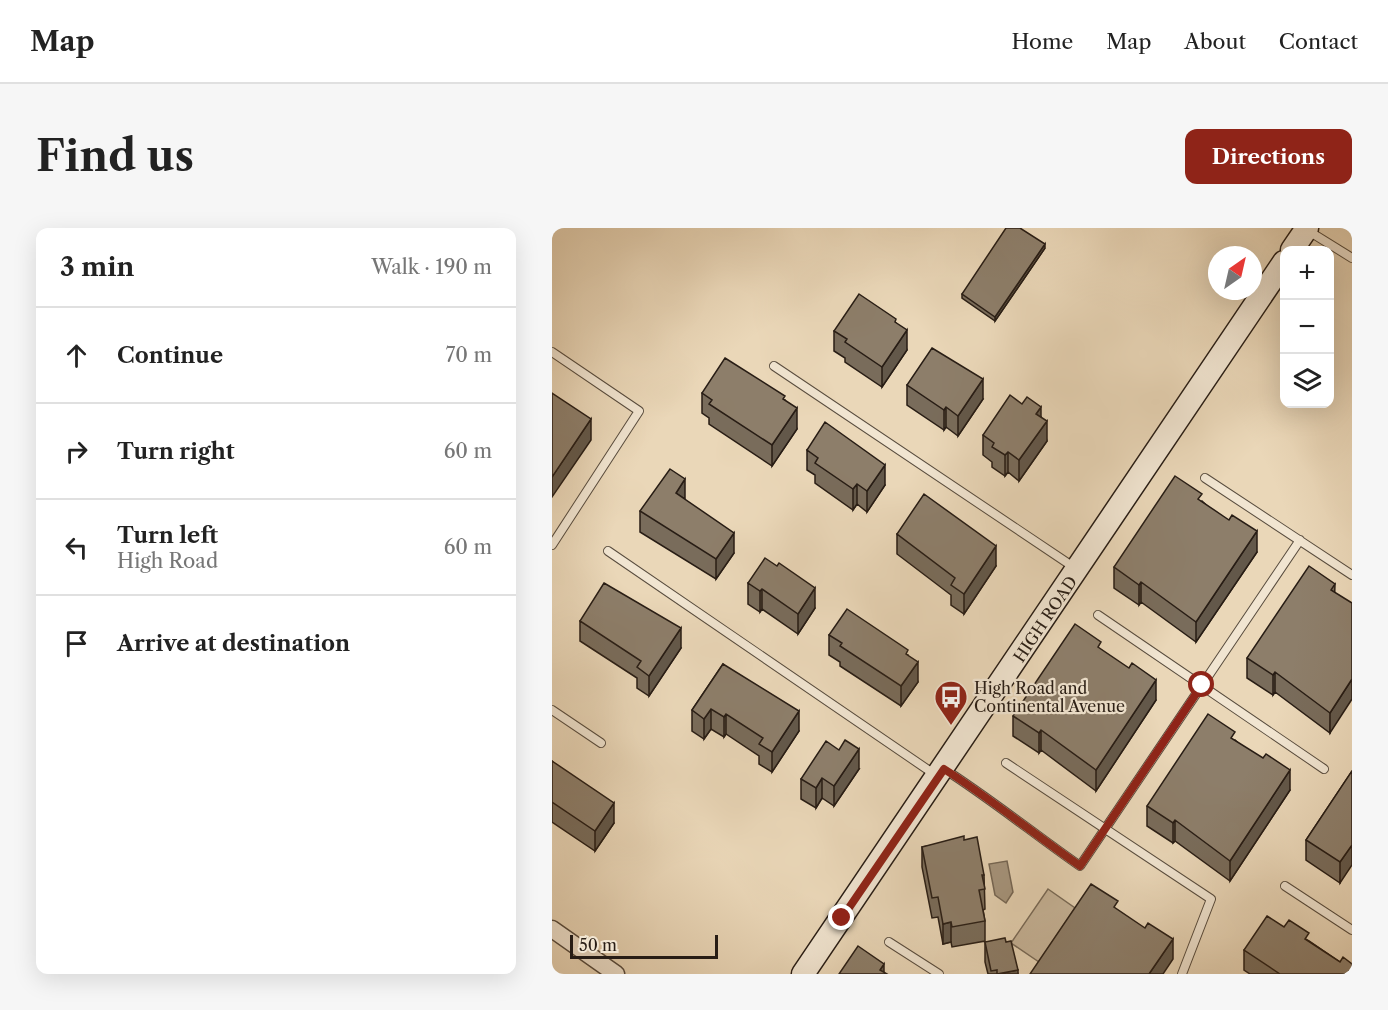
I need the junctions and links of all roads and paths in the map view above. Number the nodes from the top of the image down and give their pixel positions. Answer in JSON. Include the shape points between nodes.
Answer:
{"nodes":[{"id":1,"x":1307,"y":229,"type":"edge"},
{"id":2,"x":1295,"y":246,"type":"edge"},
{"id":3,"x":1352,"y":258,"type":"edge"},
{"id":4,"x":1280,"y":268,"type":"edge"},
{"id":5,"x":552,"y":352,"type":"edge"},
{"id":6,"x":774,"y":366,"type":"dead end"},
{"id":7,"x":1205,"y":478,"type":"dead end"},
{"id":8,"x":1300,"y":540,"type":"junction"},
{"id":9,"x":552,"y":545,"type":"edge"},
{"id":10,"x":608,"y":551,"type":"dead end"},
{"id":11,"x":1078,"y":570,"type":"junction"},
{"id":12,"x":1352,"y":575,"type":"edge"},
{"id":13,"x":1098,"y":615,"type":"dead end"},
{"id":14,"x":1202,"y":685,"type":"junction"},
{"id":15,"x":552,"y":710,"type":"edge"},
{"id":16,"x":601,"y":743,"type":"dead end"},
{"id":17,"x":1006,"y":763,"type":"dead end"},
{"id":18,"x":1324,"y":769,"type":"dead end"},
{"id":19,"x":942,"y":773,"type":"junction"},
{"id":20,"x":1105,"y":829,"type":"junction"},
{"id":21,"x":1285,"y":886,"type":"dead end"},
{"id":22,"x":552,"y":929,"type":"edge"},
{"id":23,"x":1352,"y":930,"type":"edge"},
{"id":24,"x":890,"y":942,"type":"dead end"},
{"id":25,"x":616,"y":974,"type":"edge"},
{"id":26,"x":804,"y":974,"type":"edge"},
{"id":27,"x":939,"y":974,"type":"edge"},
{"id":28,"x":1182,"y":974,"type":"edge"}],
"edges":[{"from":1,"to":2,"type":"street"},
{"from":1,"to":3,"type":"lane"},
{"from":4,"to":11,"type":"street","name":"HIGH ROAD"},
{"from":5,"to":9,"type":"lane","via":[[639,411]]},
{"from":6,"to":11,"type":"lane"},
{"from":7,"to":8,"type":"lane"},
{"from":8,"to":12,"type":"lane"},
{"from":8,"to":14,"type":"lane"},
{"from":10,"to":19,"type":"lane"},
{"from":11,"to":19,"type":"street","name":"HIGH ROAD"},
{"from":13,"to":14,"type":"lane"},
{"from":14,"to":18,"type":"lane"},
{"from":14,"to":20,"type":"lane"},
{"from":15,"to":16,"type":"lane"},
{"from":17,"to":20,"type":"lane"},
{"from":19,"to":20,"type":"lane","via":[[993,800],[1011,818],[1080,866]]},
{"from":19,"to":26,"type":"street","name":"HIGH ROAD"},
{"from":20,"to":28,"type":"lane","via":[[1211,900]]},
{"from":21,"to":23,"type":"lane"},
{"from":22,"to":25,"type":"street"},
{"from":24,"to":27,"type":"lane"}]}
